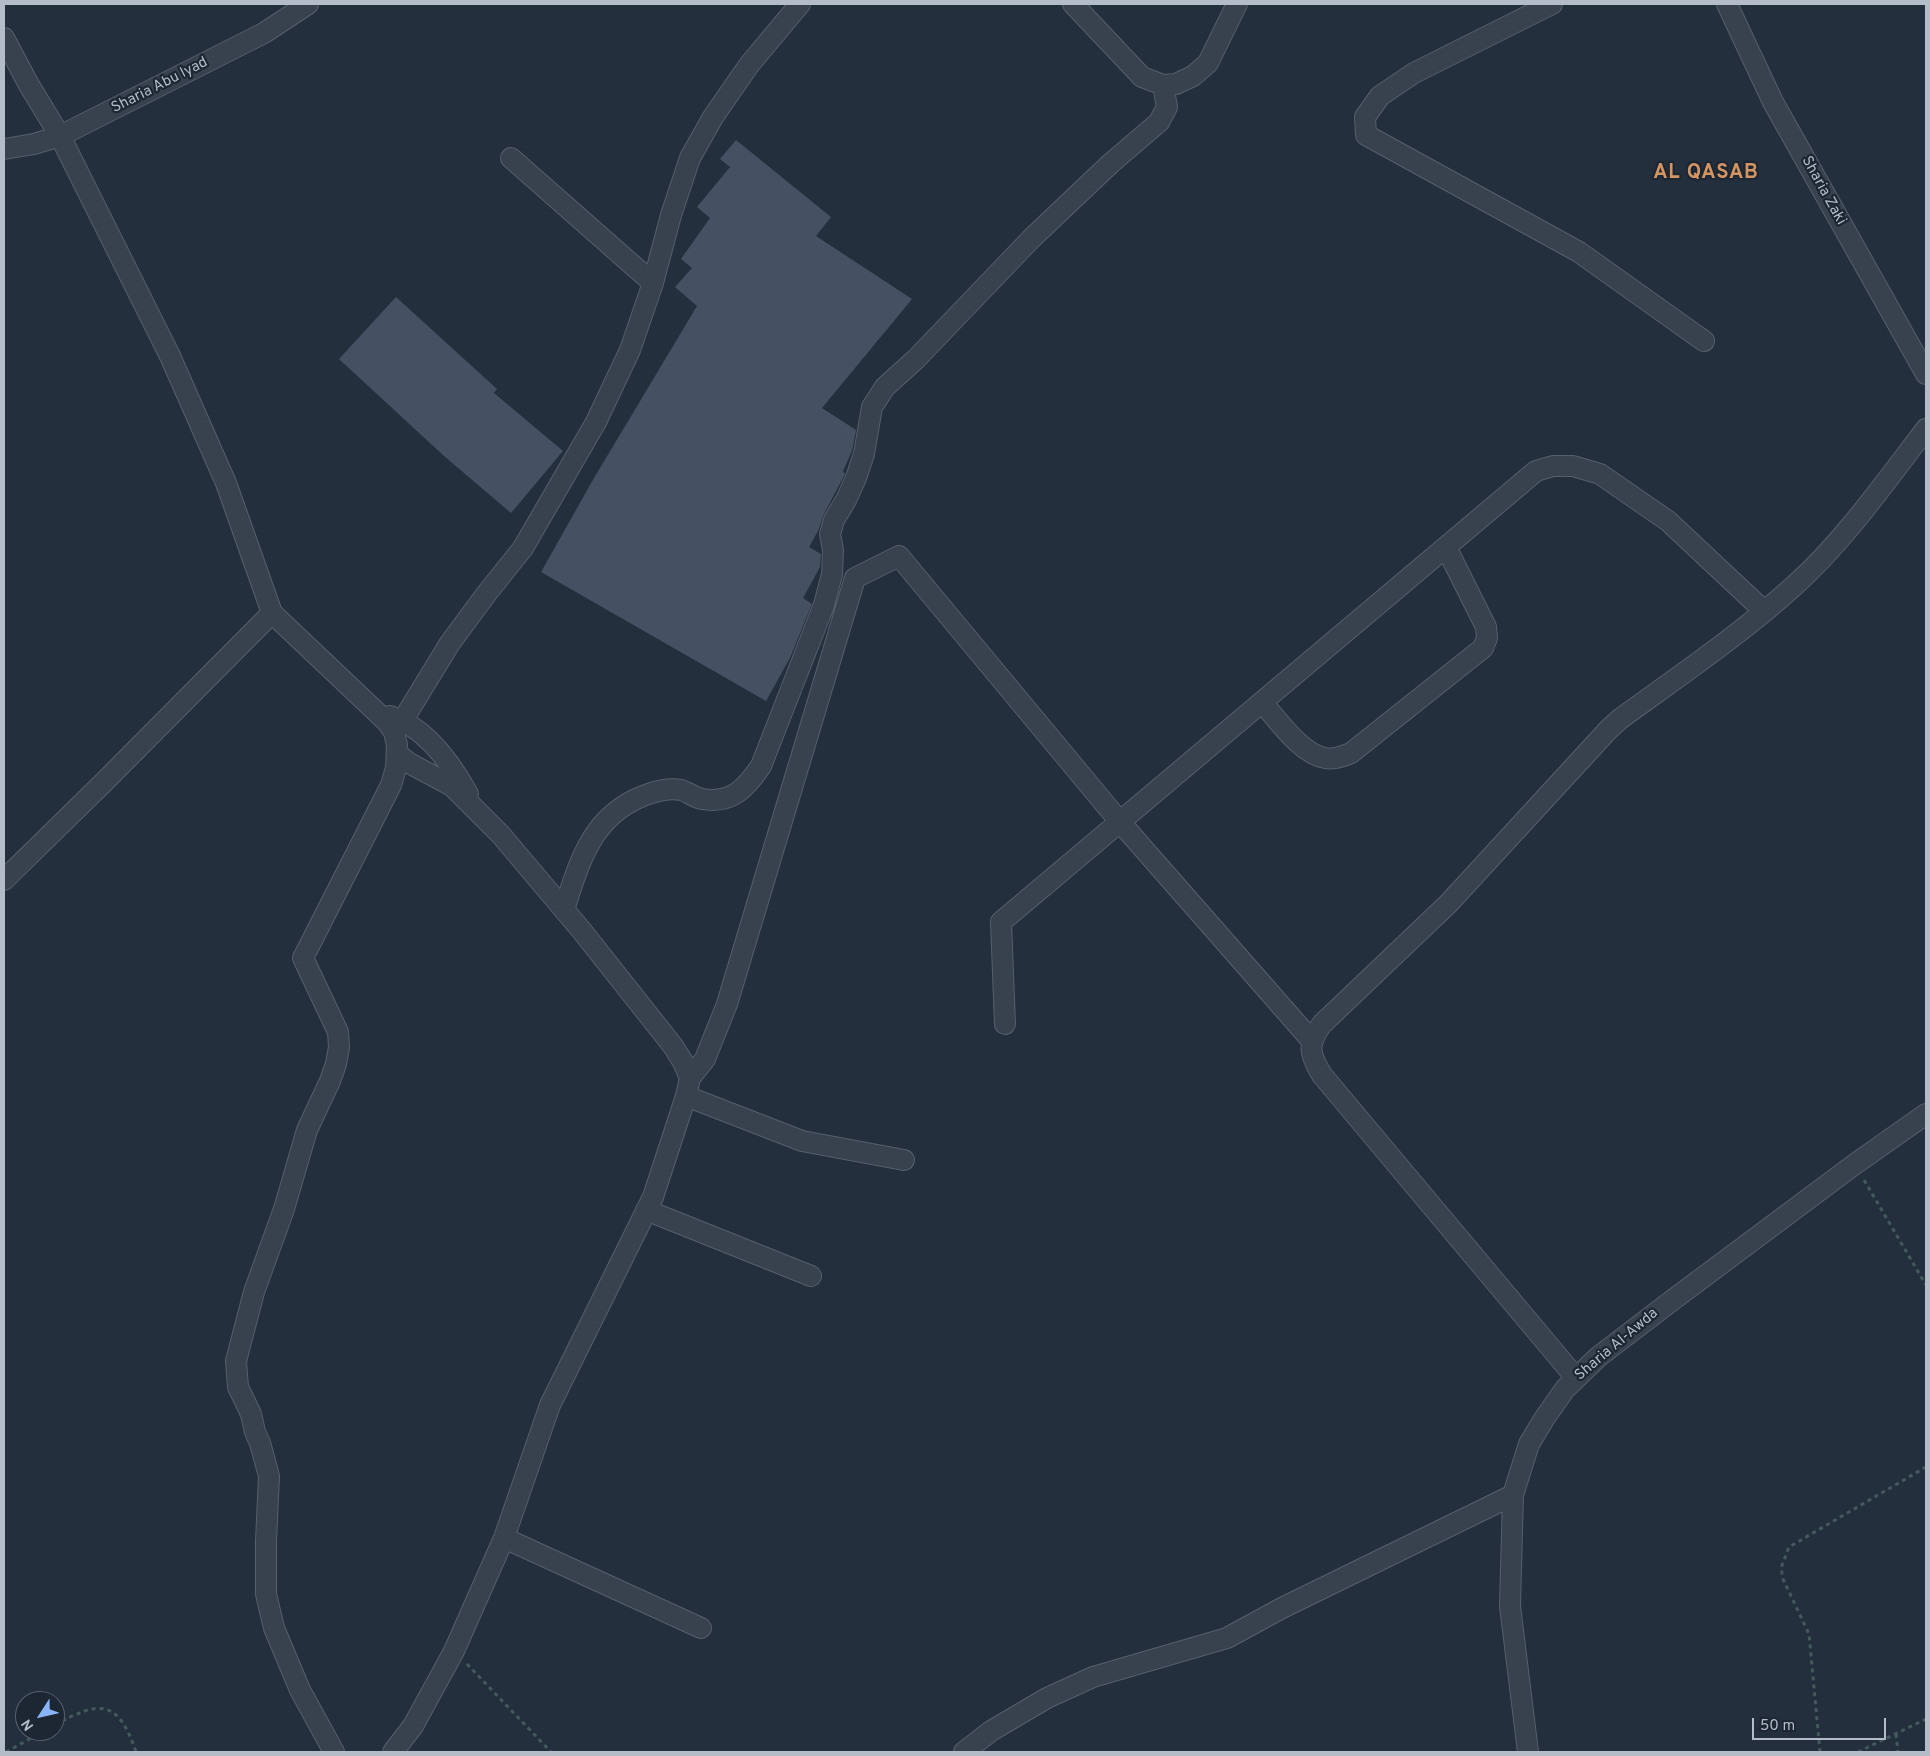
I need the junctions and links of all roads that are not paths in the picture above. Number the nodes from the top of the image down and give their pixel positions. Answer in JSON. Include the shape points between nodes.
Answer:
{"nodes":[{"id":1,"x":308,"y":4,"type":"edge"},
{"id":2,"x":800,"y":4,"type":"edge"},
{"id":3,"x":1073,"y":4,"type":"edge"},
{"id":4,"x":1237,"y":4,"type":"edge"},
{"id":5,"x":1552,"y":4,"type":"edge"},
{"id":6,"x":1727,"y":4,"type":"edge"},
{"id":7,"x":4,"y":38,"type":"edge"},
{"id":8,"x":1162,"y":85,"type":"junction"},
{"id":9,"x":60,"y":136,"type":"junction"},
{"id":10,"x":4,"y":149,"type":"edge"},
{"id":11,"x":511,"y":158,"type":"dead end"},
{"id":12,"x":653,"y":283,"type":"junction"},
{"id":13,"x":1704,"y":341,"type":"dead end"},
{"id":14,"x":1926,"y":374,"type":"edge"},
{"id":15,"x":1926,"y":429,"type":"edge"},
{"id":16,"x":1446,"y":548,"type":"junction"},
{"id":17,"x":1764,"y":611,"type":"junction"},
{"id":18,"x":272,"y":612,"type":"junction"},
{"id":19,"x":1262,"y":702,"type":"junction"},
{"id":20,"x":378,"y":713,"type":"junction"},
{"id":21,"x":403,"y":720,"type":"junction"},
{"id":22,"x":398,"y":754,"type":"junction"},
{"id":23,"x":477,"y":809,"type":"junction"},
{"id":24,"x":1120,"y":822,"type":"junction"},
{"id":25,"x":4,"y":880,"type":"edge"},
{"id":26,"x":564,"y":910,"type":"junction"},
{"id":27,"x":1005,"y":1024,"type":"dead end"},
{"id":28,"x":1312,"y":1041,"type":"junction"},
{"id":29,"x":688,"y":1087,"type":"junction"},
{"id":30,"x":1926,"y":1114,"type":"edge"},
{"id":31,"x":904,"y":1160,"type":"dead end"},
{"id":32,"x":646,"y":1210,"type":"junction"},
{"id":33,"x":811,"y":1276,"type":"dead end"},
{"id":34,"x":1576,"y":1378,"type":"junction"},
{"id":35,"x":1513,"y":1494,"type":"junction"},
{"id":36,"x":504,"y":1538,"type":"junction"},
{"id":37,"x":701,"y":1628,"type":"dead end"},
{"id":38,"x":334,"y":1752,"type":"edge"},
{"id":39,"x":393,"y":1752,"type":"edge"},
{"id":40,"x":964,"y":1752,"type":"edge"},
{"id":41,"x":1528,"y":1752,"type":"edge"}],
"edges":[{"from":1,"to":9,"type":"street","name":"Sharia Abu Iyad","via":[[264,33]]},
{"from":2,"to":12,"type":"street","via":[[749,65],[713,117],[690,158],[670,215]]},
{"from":3,"to":8,"type":"street","via":[[1142,77]]},
{"from":4,"to":8,"type":"street","via":[[1208,63],[1193,76],[1176,84]]},
{"from":5,"to":13,"type":"street","via":[[1414,73],[1380,96],[1365,117],[1366,135],[1579,252]]},
{"from":6,"to":14,"type":"street","name":"Sharia Zaki","via":[[1773,102]]},
{"from":7,"to":9,"type":"street"},
{"from":8,"to":26,"type":"street","via":[[1167,107],[1159,122],[1032,238],[885,387],[872,407],[864,454],[830,534],[832,574],[824,605],[761,766],[747,786],[720,800],[701,799],[680,790],[654,791],[634,799],[597,829],[584,852]]},
{"from":9,"to":10,"type":"street","name":"Sharia Abu Iyad"},
{"from":9,"to":18,"type":"street","via":[[170,356],[226,483]]},
{"from":11,"to":12,"type":"street"},
{"from":12,"to":21,"type":"street","via":[[630,350],[596,422],[562,482],[523,548],[450,643]]},
{"from":15,"to":17,"type":"street","via":[[1829,550]]},
{"from":16,"to":17,"type":"street","via":[[1536,471],[1553,466],[1573,466],[1600,474],[1668,521]]},
{"from":16,"to":19,"type":"street"},
{"from":16,"to":19,"type":"street","via":[[1486,627],[1487,638],[1483,648],[1359,747],[1340,757],[1325,758],[1310,752]]},
{"from":17,"to":28,"type":"street","via":[[1609,729],[1448,904],[1322,1024]]},
{"from":18,"to":20,"type":"street"},
{"from":18,"to":25,"type":"street"},
{"from":19,"to":24,"type":"street"},
{"from":20,"to":21,"type":"street"},
{"from":20,"to":22,"type":"street","via":[[394,732]]},
{"from":21,"to":23,"type":"street","via":[[424,735],[440,753]]},
{"from":22,"to":23,"type":"street","via":[[452,786]]},
{"from":22,"to":38,"type":"street","via":[[391,785],[303,958],[338,1032],[339,1047],[330,1082],[307,1130],[284,1209],[254,1292],[236,1361],[238,1387],[251,1414],[269,1476],[266,1594],[274,1628],[300,1690]]},
{"from":23,"to":26,"type":"street"},
{"from":24,"to":27,"type":"street","via":[[1001,922]]},
{"from":24,"to":28,"type":"street"},
{"from":24,"to":29,"type":"street","via":[[899,556],[855,578],[727,1004],[705,1059]]},
{"from":26,"to":29,"type":"street","via":[[673,1046],[683,1062]]},
{"from":28,"to":34,"type":"street","via":[[1313,1061],[1322,1075]]},
{"from":29,"to":31,"type":"street","via":[[802,1141]]},
{"from":29,"to":32,"type":"street"},
{"from":30,"to":34,"type":"street","name":"Sharia Al-Awda","via":[[1666,1304]]},
{"from":32,"to":33,"type":"street"},
{"from":32,"to":36,"type":"street","via":[[550,1405]]},
{"from":34,"to":35,"type":"street","name":"Sharia Al-Awda","via":[[1565,1389],[1529,1444]]},
{"from":35,"to":40,"type":"street","via":[[1227,1638],[1094,1677],[1047,1698],[991,1731]]},
{"from":35,"to":41,"type":"street","name":"Sharia Al-Awda","via":[[1510,1606]]},
{"from":36,"to":37,"type":"street"},
{"from":36,"to":39,"type":"street","via":[[454,1651],[413,1726]]}]}
